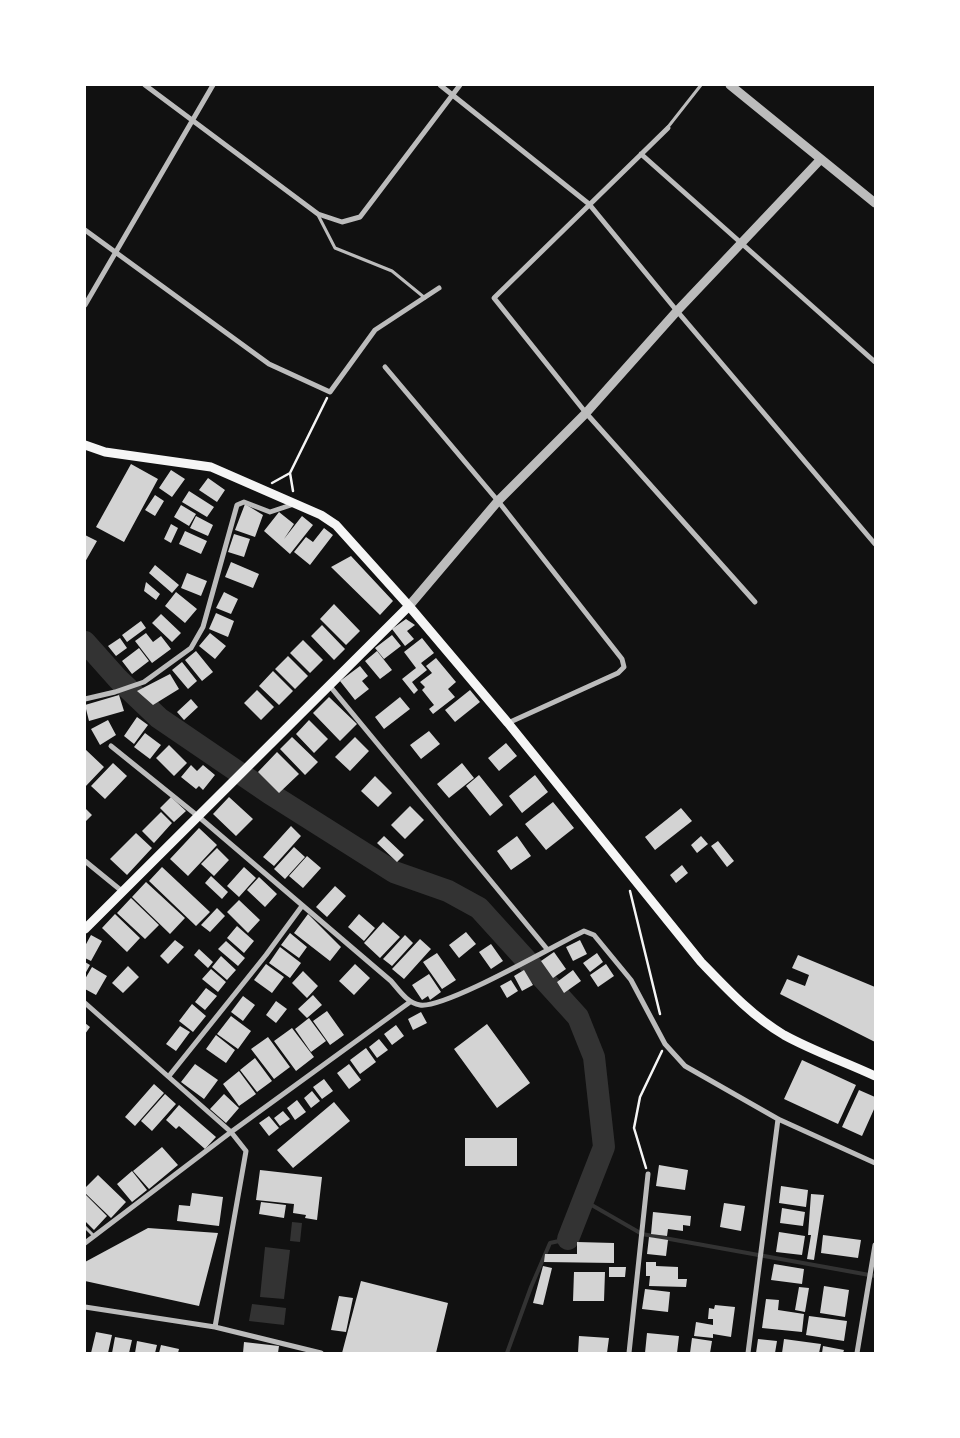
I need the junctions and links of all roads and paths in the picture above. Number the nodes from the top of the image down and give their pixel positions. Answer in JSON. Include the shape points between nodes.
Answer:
{"nodes":[{"id":1,"x":144,"y":85,"type":"edge"},
{"id":2,"x":213,"y":85,"type":"edge"},
{"id":3,"x":440,"y":85,"type":"edge"},
{"id":4,"x":460,"y":85,"type":"edge"},
{"id":5,"x":701,"y":85,"type":"edge"},
{"id":6,"x":730,"y":85,"type":"edge"},
{"id":7,"x":453,"y":94,"type":"junction"},
{"id":8,"x":192,"y":120,"type":"junction"},
{"id":9,"x":668,"y":128,"type":"joint"},
{"id":10,"x":641,"y":154,"type":"junction"},
{"id":11,"x":820,"y":160,"type":"junction"},
{"id":12,"x":875,"y":203,"type":"edge"},
{"id":13,"x":590,"y":204,"type":"junction"},
{"id":14,"x":318,"y":214,"type":"junction"},
{"id":15,"x":85,"y":230,"type":"edge"},
{"id":16,"x":742,"y":242,"type":"junction"},
{"id":17,"x":115,"y":254,"type":"junction"},
{"id":18,"x":439,"y":288,"type":"dead end"},
{"id":19,"x":425,"y":298,"type":"junction"},
{"id":20,"x":85,"y":305,"type":"edge"},
{"id":21,"x":677,"y":311,"type":"junction"},
{"id":22,"x":875,"y":362,"type":"edge"},
{"id":23,"x":385,"y":367,"type":"dead end"},
{"id":24,"x":330,"y":392,"type":"junction"},
{"id":25,"x":586,"y":413,"type":"junction"},
{"id":26,"x":85,"y":445,"type":"edge"},
{"id":27,"x":290,"y":473,"type":"junction"},
{"id":28,"x":262,"y":489,"type":"junction"},
{"id":29,"x":498,"y":501,"type":"junction"},
{"id":30,"x":295,"y":504,"type":"junction"},
{"id":31,"x":875,"y":544,"type":"edge"},
{"id":32,"x":755,"y":602,"type":"dead end"},
{"id":33,"x":409,"y":606,"type":"junction"},
{"id":34,"x":329,"y":685,"type":"junction"},
{"id":35,"x":85,"y":699,"type":"edge"},
{"id":36,"x":508,"y":723,"type":"junction"},
{"id":37,"x":111,"y":746,"type":"dead end"},
{"id":38,"x":199,"y":817,"type":"junction"},
{"id":39,"x":85,"y":861,"type":"edge"},
{"id":40,"x":123,"y":893,"type":"junction"},
{"id":41,"x":302,"y":906,"type":"junction"},
{"id":42,"x":85,"y":929,"type":"edge"},
{"id":43,"x":547,"y":949,"type":"junction"},
{"id":44,"x":410,"y":1002,"type":"junction"},
{"id":45,"x":85,"y":1003,"type":"edge"},
{"id":46,"x":169,"y":1076,"type":"junction"},
{"id":47,"x":875,"y":1076,"type":"edge"},
{"id":48,"x":778,"y":1119,"type":"junction"},
{"id":49,"x":231,"y":1132,"type":"junction"},
{"id":50,"x":875,"y":1163,"type":"edge"},
{"id":51,"x":648,"y":1174,"type":"dead end"},
{"id":52,"x":85,"y":1226,"type":"edge"},
{"id":53,"x":93,"y":1235,"type":"junction"},
{"id":54,"x":85,"y":1243,"type":"edge"},
{"id":55,"x":875,"y":1245,"type":"edge"},
{"id":56,"x":85,"y":1307,"type":"edge"},
{"id":57,"x":215,"y":1327,"type":"junction"},
{"id":58,"x":321,"y":1353,"type":"edge"},
{"id":59,"x":629,"y":1353,"type":"edge"},
{"id":60,"x":748,"y":1353,"type":"edge"},
{"id":61,"x":857,"y":1353,"type":"edge"}],
"edges":[{"from":1,"to":8,"type":"street"},
{"from":2,"to":8,"type":"street"},
{"from":3,"to":7,"type":"street"},
{"from":4,"to":7,"type":"street"},
{"from":5,"to":9,"type":"lane"},
{"from":6,"to":11,"type":"street"},
{"from":7,"to":13,"type":"street"},
{"from":7,"to":14,"type":"street","via":[[360,217],[342,222]]},
{"from":8,"to":14,"type":"street"},
{"from":8,"to":17,"type":"street"},
{"from":9,"to":10,"type":"street"},
{"from":10,"to":13,"type":"street"},
{"from":10,"to":16,"type":"street"},
{"from":11,"to":12,"type":"street"},
{"from":11,"to":16,"type":"street"},
{"from":13,"to":21,"type":"street"},
{"from":13,"to":25,"type":"street","via":[[494,298]]},
{"from":14,"to":19,"type":"lane","via":[[335,248],[392,270]]},
{"from":15,"to":17,"type":"street"},
{"from":16,"to":21,"type":"street"},
{"from":16,"to":22,"type":"street"},
{"from":17,"to":20,"type":"street"},
{"from":17,"to":24,"type":"street","via":[[269,364]]},
{"from":18,"to":19,"type":"street"},
{"from":19,"to":24,"type":"street","via":[[375,330]]},
{"from":21,"to":25,"type":"street"},
{"from":21,"to":31,"type":"street"},
{"from":23,"to":29,"type":"street"},
{"from":24,"to":27,"type":"path"},
{"from":25,"to":29,"type":"street"},
{"from":25,"to":32,"type":"street"},
{"from":26,"to":28,"type":"main road","via":[[105,452],[211,468]]},
{"from":27,"to":28,"type":"path"},
{"from":27,"to":30,"type":"path"},
{"from":28,"to":30,"type":"main road"},
{"from":29,"to":33,"type":"street"},
{"from":29,"to":36,"type":"street","via":[[622,659],[624,667]]},
{"from":30,"to":33,"type":"main road","via":[[321,515],[336,526]]},
{"from":30,"to":35,"type":"street","via":[[270,512],[244,502],[237,505],[203,627],[191,648],[144,682]]},
{"from":33,"to":34,"type":"main road"},
{"from":33,"to":36,"type":"main road"},
{"from":34,"to":38,"type":"main road"},
{"from":34,"to":43,"type":"street"},
{"from":36,"to":47,"type":"main road","via":[[731,994],[785,1035]]},
{"from":37,"to":38,"type":"street"},
{"from":38,"to":40,"type":"main road"},
{"from":38,"to":41,"type":"street"},
{"from":39,"to":40,"type":"street"},
{"from":40,"to":42,"type":"main road"},
{"from":41,"to":44,"type":"street","via":[[391,981]]},
{"from":41,"to":46,"type":"street"},
{"from":43,"to":44,"type":"street","via":[[436,1004]]},
{"from":43,"to":48,"type":"street","via":[[584,931],[594,935],[631,980],[666,1044],[685,1066]]},
{"from":44,"to":49,"type":"street"},
{"from":45,"to":46,"type":"street"},
{"from":46,"to":49,"type":"street"},
{"from":48,"to":50,"type":"street"},
{"from":48,"to":60,"type":"street"},
{"from":49,"to":53,"type":"street"},
{"from":49,"to":57,"type":"street","via":[[246,1150]]},
{"from":51,"to":59,"type":"street"},
{"from":52,"to":53,"type":"lane"},
{"from":53,"to":54,"type":"street"},
{"from":55,"to":61,"type":"street"},
{"from":56,"to":57,"type":"street"},
{"from":57,"to":58,"type":"street"}]}
